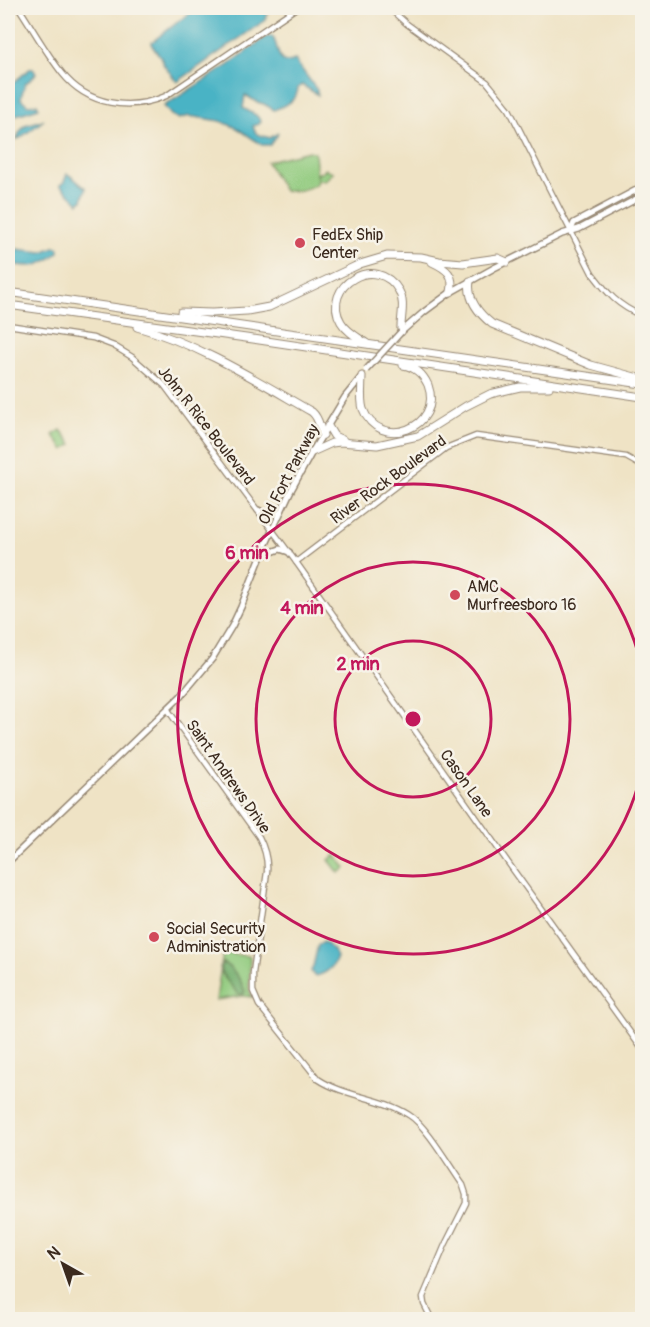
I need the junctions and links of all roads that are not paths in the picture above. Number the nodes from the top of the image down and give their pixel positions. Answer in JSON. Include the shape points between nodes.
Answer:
{"nodes":[{"id":1,"x":19,"y":8,"type":"edge"},
{"id":2,"x":296,"y":8,"type":"edge"},
{"id":3,"x":388,"y":8,"type":"edge"},
{"id":4,"x":642,"y":187,"type":"edge"},
{"id":5,"x":642,"y":196,"type":"edge"},
{"id":6,"x":571,"y":230,"type":"junction"},
{"id":7,"x":406,"y":255,"type":"junction"},
{"id":8,"x":507,"y":262,"type":"junction"},
{"id":9,"x":470,"y":281,"type":"junction"},
{"id":10,"x":8,"y":292,"type":"edge"},
{"id":11,"x":451,"y":292,"type":"junction"},
{"id":12,"x":8,"y":304,"type":"edge"},
{"id":13,"x":145,"y":311,"type":"junction"},
{"id":14,"x":642,"y":316,"type":"edge"},
{"id":15,"x":117,"y":320,"type":"junction"},
{"id":16,"x":8,"y":326,"type":"edge"},
{"id":17,"x":401,"y":332,"type":"junction"},
{"id":18,"x":368,"y":345,"type":"junction"},
{"id":19,"x":390,"y":359,"type":"junction"},
{"id":20,"x":364,"y":373,"type":"junction"},
{"id":21,"x":642,"y":379,"type":"edge"},
{"id":22,"x":642,"y":384,"type":"edge"},
{"id":23,"x":571,"y":386,"type":"junction"},
{"id":24,"x":642,"y":396,"type":"edge"},
{"id":25,"x":328,"y":426,"type":"junction"},
{"id":26,"x":322,"y":435,"type":"junction"},
{"id":27,"x":352,"y":442,"type":"junction"},
{"id":28,"x":312,"y":452,"type":"junction"},
{"id":29,"x":642,"y":466,"type":"edge"},
{"id":30,"x":258,"y":510,"type":"junction"},
{"id":31,"x":280,"y":512,"type":"junction"},
{"id":32,"x":273,"y":530,"type":"junction"},
{"id":33,"x":289,"y":552,"type":"junction"},
{"id":34,"x":261,"y":556,"type":"junction"},
{"id":35,"x":296,"y":562,"type":"junction"},
{"id":36,"x":168,"y":710,"type":"junction"},
{"id":37,"x":8,"y":862,"type":"edge"},
{"id":38,"x":642,"y":1049,"type":"edge"},
{"id":39,"x":432,"y":1320,"type":"edge"}],
"edges":[{"from":1,"to":2,"type":"street","via":[[74,85],[104,102],[124,105],[166,96]]},
{"from":3,"to":6,"type":"street","via":[[487,82],[500,97]]},
{"from":4,"to":6,"type":"main road","name":"Old Fort Parkway","via":[[574,223]]},
{"from":5,"to":6,"type":"main road","name":"Old Fort Parkway"},
{"from":6,"to":8,"type":"main road","name":"Old Fort Parkway"},
{"from":6,"to":14,"type":"street","via":[[592,273],[609,294]]},
{"from":7,"to":8,"type":"highway","via":[[463,263],[498,258]]},
{"from":7,"to":11,"type":"highway","via":[[440,266],[451,277]]},
{"from":7,"to":13,"type":"highway","via":[[360,264],[269,307],[212,314]]},
{"from":8,"to":9,"type":"main road","name":"Old Fort Parkway"},
{"from":9,"to":11,"type":"main road","name":"Old Fort Parkway"},
{"from":9,"to":21,"type":"highway","via":[[468,289],[474,304],[492,324],[591,365]]},
{"from":10,"to":13,"type":"highway"},
{"from":11,"to":17,"type":"main road","name":"Old Fort Parkway"},
{"from":12,"to":15,"type":"highway"},
{"from":13,"to":18,"type":"highway"},
{"from":15,"to":19,"type":"highway"},
{"from":15,"to":26,"type":"highway","via":[[192,346],[303,407],[317,417]]},
{"from":16,"to":30,"type":"street","name":"John R Rice Boulevard","via":[[93,338],[132,357],[164,385]]},
{"from":17,"to":18,"type":"highway","via":[[402,298],[393,283],[372,273],[356,276],[340,291],[338,315],[347,330]]},
{"from":17,"to":20,"type":"main road","name":"Old Fort Parkway","bridge":true},
{"from":18,"to":22,"type":"highway"},
{"from":19,"to":20,"type":"highway","via":[[415,369],[425,380],[429,406],[417,424],[393,432],[371,422],[363,408]]},
{"from":19,"to":23,"type":"highway"},
{"from":20,"to":25,"type":"main road","name":"Old Fort Parkway"},
{"from":23,"to":24,"type":"highway"},
{"from":23,"to":27,"type":"highway","via":[[520,387],[490,394],[418,436],[377,445]]},
{"from":25,"to":26,"type":"main road","name":"Old Fort Parkway"},
{"from":25,"to":27,"type":"highway","via":[[334,436]]},
{"from":26,"to":28,"type":"main road","name":"Old Fort Parkway"},
{"from":27,"to":28,"type":"highway","via":[[332,443]]},
{"from":28,"to":31,"type":"main road","name":"Old Fort Parkway"},
{"from":29,"to":35,"type":"street","name":"River Rock Boulevard","via":[[626,457],[476,436],[446,448]]},
{"from":30,"to":31,"type":"main road","via":[[269,515]]},
{"from":30,"to":32,"type":"street","name":"John R Rice Boulevard"},
{"from":31,"to":32,"type":"main road","name":"Old Fort Parkway"},
{"from":32,"to":33,"type":"street","name":"Cason Lane"},
{"from":32,"to":34,"type":"main road","name":"Old Fort Parkway"},
{"from":33,"to":34,"type":"main road","via":[[280,549]]},
{"from":33,"to":35,"type":"street","name":"Cason Lane"},
{"from":34,"to":36,"type":"main road","name":"Old Fort Parkway","via":[[242,606],[223,641]]},
{"from":35,"to":38,"type":"street","name":"Cason Lane"},
{"from":36,"to":37,"type":"main road","name":"Old Fort Parkway"},
{"from":36,"to":39,"type":"street","name":"Saint Andrews Drive","via":[[265,849],[267,873],[253,974],[253,991],[259,1005],[318,1079],[412,1116],[463,1185],[466,1203],[423,1297]]}]}
